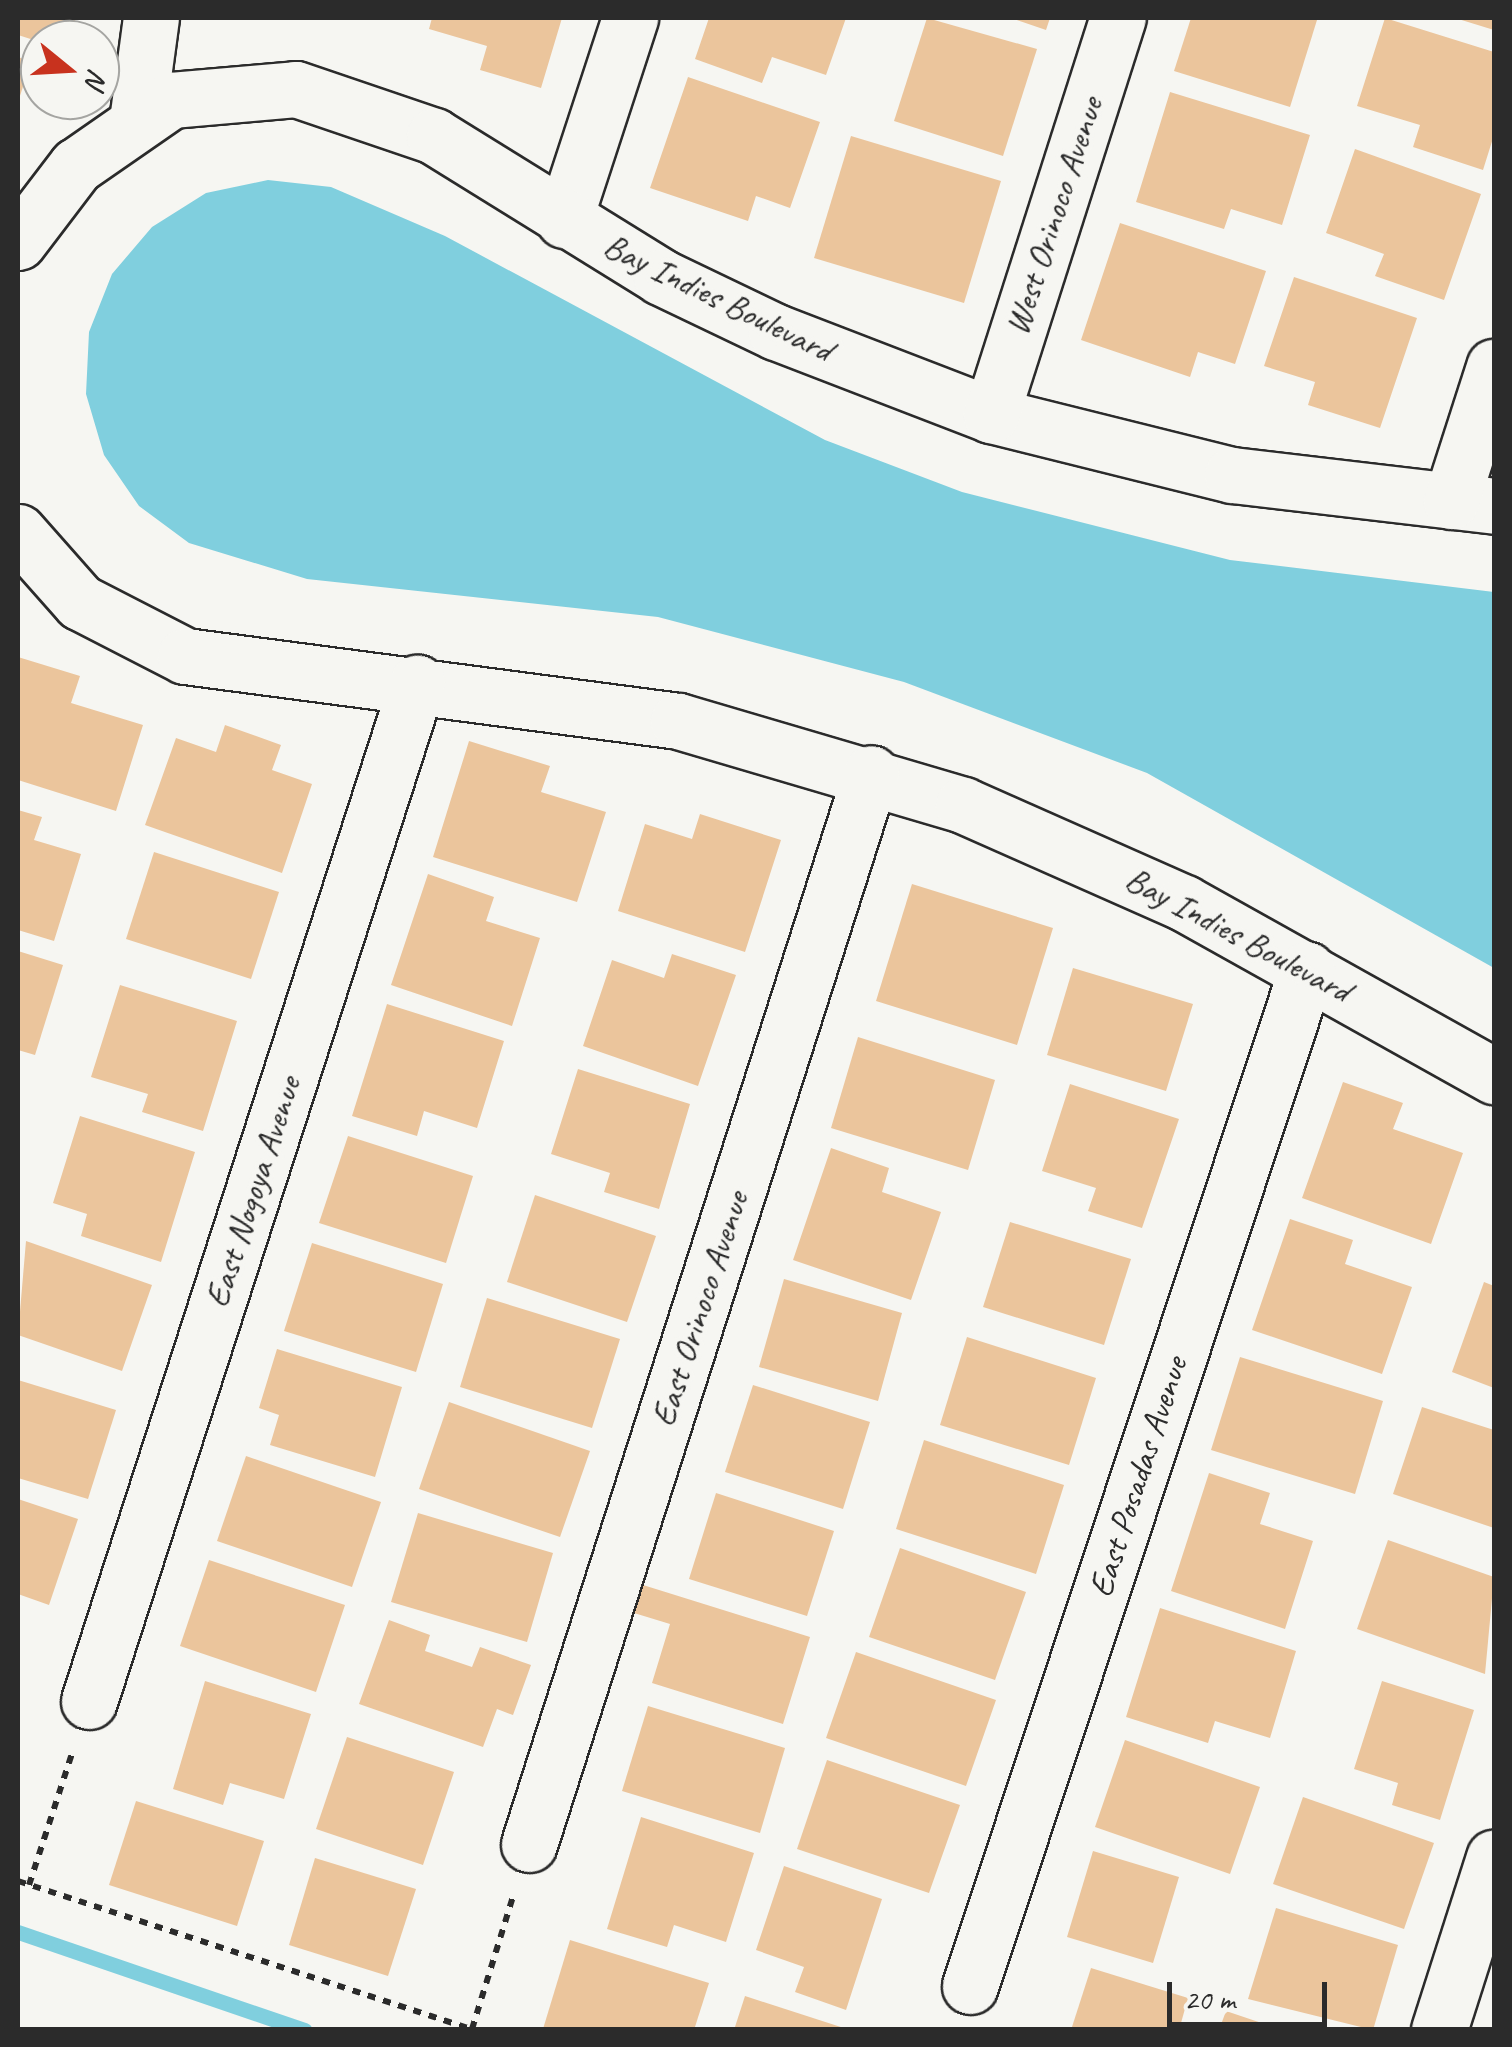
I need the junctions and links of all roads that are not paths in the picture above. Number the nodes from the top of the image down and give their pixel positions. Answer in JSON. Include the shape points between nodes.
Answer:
{"nodes":[{"id":1,"x":150,"y":18,"type":"edge"},
{"id":2,"x":630,"y":18,"type":"edge"},
{"id":3,"x":1118,"y":18,"type":"edge"},
{"id":4,"x":137,"y":121,"type":"junction"},
{"id":5,"x":564,"y":220,"type":"junction"},
{"id":6,"x":18,"y":242,"type":"edge"},
{"id":7,"x":1494,"y":367,"type":"edge"},
{"id":8,"x":990,"y":415,"type":"junction"},
{"id":9,"x":1473,"y":504,"type":"edge"},
{"id":10,"x":18,"y":535,"type":"edge"},
{"id":11,"x":417,"y":682,"type":"junction"},
{"id":12,"x":872,"y":773,"type":"junction"},
{"id":13,"x":1306,"y":969,"type":"junction"},
{"id":14,"x":1494,"y":1076,"type":"edge"},
{"id":15,"x":88,"y":1701,"type":"road end"},
{"id":16,"x":529,"y":1844,"type":"road end"},
{"id":17,"x":1494,"y":1858,"type":"edge"},
{"id":18,"x":970,"y":1986,"type":"dead end"},
{"id":19,"x":1439,"y":2030,"type":"edge"}],
"edges":[{"from":1,"to":4,"type":"street"},
{"from":2,"to":5,"type":"street"},
{"from":3,"to":8,"type":"street","name":"West Orinoco Avenue"},
{"from":4,"to":5,"type":"street","name":"Bay Indies Boulevard","via":[[214,90],[324,95],[434,136]]},
{"from":4,"to":6,"type":"street","name":"Bay Indies Boulevard","via":[[76,166]]},
{"from":5,"to":8,"type":"street","name":"Bay Indies Boulevard","via":[[776,332]]},
{"from":7,"to":9,"type":"street"},
{"from":8,"to":9,"type":"street","name":"Bay Indies Boulevard","via":[[1232,475]]},
{"from":10,"to":11,"type":"street","name":"Bay Indies Boulevard","via":[[80,602],[185,656]]},
{"from":11,"to":12,"type":"street","name":"Bay Indies Boulevard","via":[[678,721]]},
{"from":11,"to":15,"type":"street","name":"East Nogoya Avenue"},
{"from":12,"to":13,"type":"street","name":"Bay Indies Boulevard","via":[[1095,859]]},
{"from":12,"to":16,"type":"street","name":"East Orinoco Avenue"},
{"from":13,"to":14,"type":"street","name":"Bay Indies Boulevard"},
{"from":13,"to":18,"type":"street","name":"East Posadas Avenue"},
{"from":17,"to":19,"type":"street"}]}
